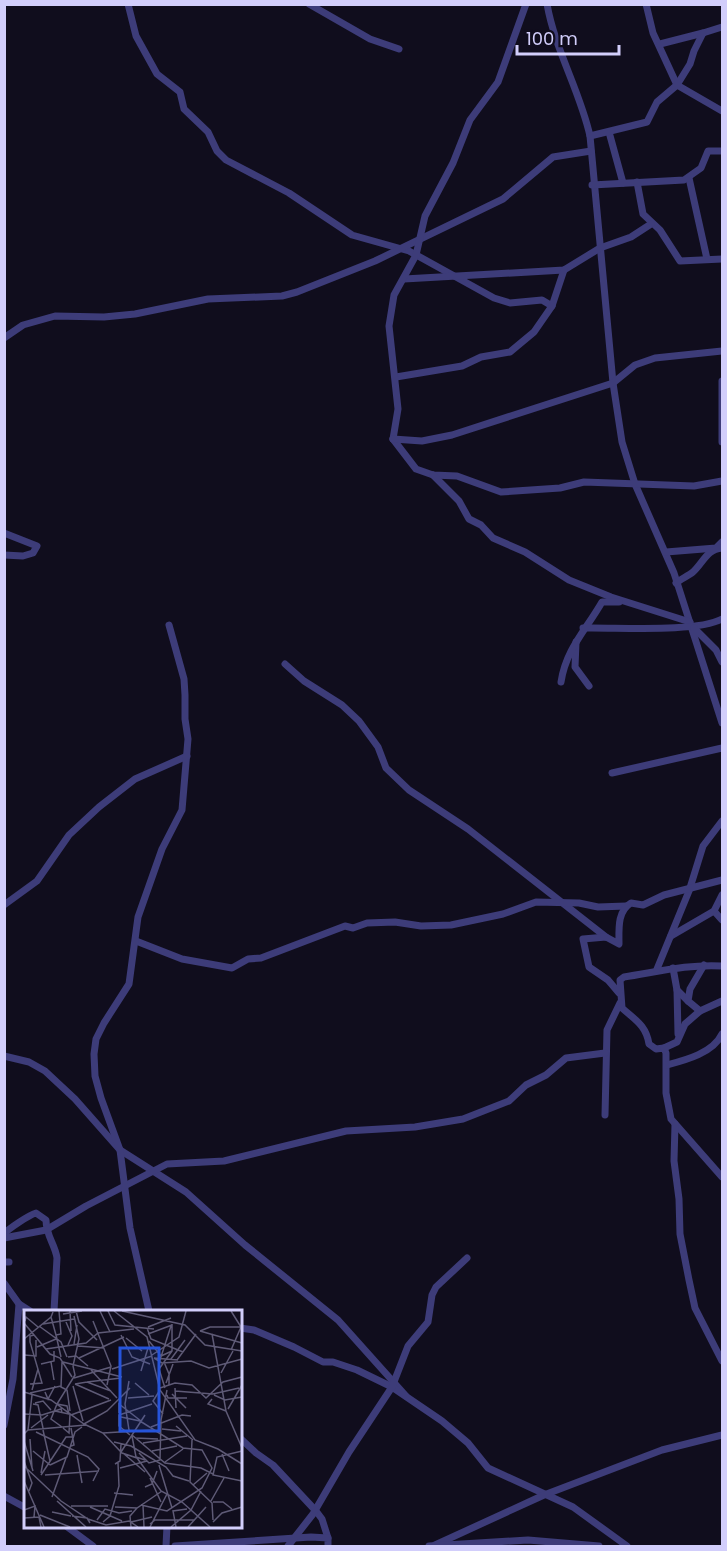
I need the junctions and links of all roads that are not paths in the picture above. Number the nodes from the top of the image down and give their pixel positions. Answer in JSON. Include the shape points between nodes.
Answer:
{"nodes":[{"id":1,"x":128,"y":4,"type":"edge"},
{"id":2,"x":309,"y":4,"type":"edge"},
{"id":3,"x":526,"y":4,"type":"edge"},
{"id":4,"x":547,"y":4,"type":"edge"},
{"id":5,"x":646,"y":4,"type":"edge"},
{"id":6,"x":723,"y":27,"type":"edge"},
{"id":7,"x":704,"y":33,"type":"junction"},
{"id":8,"x":660,"y":44,"type":"junction"},
{"id":9,"x":399,"y":49,"type":"dead end"},
{"id":10,"x":677,"y":85,"type":"junction"},
{"id":11,"x":723,"y":111,"type":"edge"},
{"id":12,"x":609,"y":132,"type":"junction"},
{"id":13,"x":590,"y":136,"type":"junction"},
{"id":14,"x":591,"y":151,"type":"junction"},
{"id":15,"x":723,"y":151,"type":"edge"},
{"id":16,"x":689,"y":178,"type":"junction"},
{"id":17,"x":637,"y":182,"type":"junction"},
{"id":18,"x":623,"y":183,"type":"junction"},
{"id":19,"x":592,"y":185,"type":"junction"},
{"id":20,"x":651,"y":224,"type":"junction"},
{"id":21,"x":422,"y":239,"type":"junction"},
{"id":22,"x":399,"y":248,"type":"junction"},
{"id":23,"x":600,"y":248,"type":"junction"},
{"id":24,"x":416,"y":255,"type":"junction"},
{"id":25,"x":707,"y":259,"type":"junction"},
{"id":26,"x":723,"y":259,"type":"edge"},
{"id":27,"x":564,"y":270,"type":"junction"},
{"id":28,"x":458,"y":277,"type":"junction"},
{"id":29,"x":404,"y":279,"type":"junction"},
{"id":30,"x":552,"y":306,"type":"junction"},
{"id":31,"x":4,"y":338,"type":"edge"},
{"id":32,"x":723,"y":351,"type":"edge"},
{"id":33,"x":396,"y":377,"type":"junction"},
{"id":34,"x":723,"y":381,"type":"edge"},
{"id":35,"x":613,"y":382,"type":"junction"},
{"id":36,"x":393,"y":439,"type":"junction"},
{"id":37,"x":723,"y":442,"type":"edge"},
{"id":38,"x":433,"y":475,"type":"junction"},
{"id":39,"x":723,"y":481,"type":"edge"},
{"id":40,"x":635,"y":484,"type":"junction"},
{"id":41,"x":4,"y":533,"type":"edge"},
{"id":42,"x":723,"y":542,"type":"edge"},
{"id":43,"x":719,"y":548,"type":"edge"},
{"id":44,"x":666,"y":552,"type":"junction"},
{"id":45,"x":4,"y":555,"type":"edge"},
{"id":46,"x":676,"y":583,"type":"junction"},
{"id":47,"x":629,"y":601,"type":"junction"},
{"id":48,"x":723,"y":619,"type":"edge"},
{"id":49,"x":691,"y":624,"type":"junction"},
{"id":50,"x":169,"y":625,"type":"dead end"},
{"id":51,"x":583,"y":628,"type":"junction"},
{"id":52,"x":576,"y":638,"type":"junction"},
{"id":53,"x":723,"y":662,"type":"edge"},
{"id":54,"x":285,"y":664,"type":"dead end"},
{"id":55,"x":561,"y":682,"type":"dead end"},
{"id":56,"x":589,"y":686,"type":"dead end"},
{"id":57,"x":723,"y":723,"type":"edge"},
{"id":58,"x":723,"y":748,"type":"edge"},
{"id":59,"x":187,"y":756,"type":"junction"},
{"id":60,"x":612,"y":772,"type":"dead end"},
{"id":61,"x":723,"y":821,"type":"edge"},
{"id":62,"x":723,"y":880,"type":"edge"},
{"id":63,"x":689,"y":891,"type":"junction"},
{"id":64,"x":723,"y":895,"type":"edge"},
{"id":65,"x":565,"y":903,"type":"junction"},
{"id":66,"x":4,"y":906,"type":"edge"},
{"id":67,"x":627,"y":906,"type":"junction"},
{"id":68,"x":714,"y":911,"type":"junction"},
{"id":69,"x":723,"y":920,"type":"edge"},
{"id":70,"x":671,"y":936,"type":"junction"},
{"id":71,"x":606,"y":937,"type":"junction"},
{"id":72,"x":136,"y":941,"type":"junction"},
{"id":73,"x":704,"y":965,"type":"junction"},
{"id":74,"x":723,"y":966,"type":"edge"},
{"id":75,"x":673,"y":968,"type":"junction"},
{"id":76,"x":657,"y":969,"type":"junction"},
{"id":77,"x":677,"y":990,"type":"junction"},
{"id":78,"x":621,"y":994,"type":"junction"},
{"id":79,"x":688,"y":1001,"type":"junction"},
{"id":80,"x":723,"y":1001,"type":"edge"},
{"id":81,"x":620,"y":1003,"type":"junction"},
{"id":82,"x":700,"y":1011,"type":"junction"},
{"id":83,"x":723,"y":1034,"type":"edge"},
{"id":84,"x":677,"y":1042,"type":"junction"},
{"id":85,"x":664,"y":1048,"type":"junction"},
{"id":86,"x":605,"y":1053,"type":"junction"},
{"id":87,"x":4,"y":1056,"type":"edge"},
{"id":88,"x":667,"y":1065,"type":"junction"},
{"id":89,"x":604,"y":1115,"type":"dead end"},
{"id":90,"x":675,"y":1124,"type":"junction"},
{"id":91,"x":120,"y":1150,"type":"junction"},
{"id":92,"x":153,"y":1171,"type":"junction"},
{"id":93,"x":723,"y":1177,"type":"edge"},
{"id":94,"x":125,"y":1186,"type":"junction"},
{"id":95,"x":46,"y":1230,"type":"junction"},
{"id":96,"x":4,"y":1236,"type":"edge"},
{"id":97,"x":467,"y":1258,"type":"dead end"},
{"id":98,"x":4,"y":1283,"type":"edge"},
{"id":99,"x":19,"y":1304,"type":"junction"},
{"id":100,"x":28,"y":1310,"type":"edge"},
{"id":101,"x":54,"y":1310,"type":"edge"},
{"id":102,"x":149,"y":1310,"type":"edge"},
{"id":103,"x":242,"y":1328,"type":"edge"},
{"id":104,"x":723,"y":1361,"type":"edge"},
{"id":105,"x":393,"y":1385,"type":"junction"},
{"id":106,"x":4,"y":1425,"type":"edge"},
{"id":107,"x":723,"y":1435,"type":"edge"},
{"id":108,"x":242,"y":1439,"type":"edge"},
{"id":109,"x":544,"y":1495,"type":"junction"},
{"id":110,"x":4,"y":1496,"type":"edge"},
{"id":111,"x":24,"y":1507,"type":"edge"},
{"id":112,"x":315,"y":1511,"type":"junction"},
{"id":113,"x":67,"y":1527,"type":"edge"},
{"id":114,"x":167,"y":1527,"type":"edge"},
{"id":115,"x":328,"y":1538,"type":"junction"},
{"id":116,"x":290,"y":1544,"type":"edge"},
{"id":117,"x":202,"y":1545,"type":"edge"},
{"id":118,"x":93,"y":1546,"type":"edge"},
{"id":119,"x":166,"y":1546,"type":"edge"},
{"id":120,"x":175,"y":1546,"type":"edge"},
{"id":121,"x":327,"y":1546,"type":"edge"},
{"id":122,"x":432,"y":1546,"type":"edge"},
{"id":123,"x":599,"y":1546,"type":"edge"},
{"id":124,"x":627,"y":1546,"type":"edge"}],
"edges":[{"from":1,"to":22,"type":"street","via":[[136,36],[157,74],[180,92],[184,109],[208,132],[226,160],[289,193],[351,235]]},
{"from":2,"to":9,"type":"street","via":[[370,39]]},
{"from":3,"to":21,"type":"street","via":[[498,82],[470,120],[453,163],[435,192],[425,216]]},
{"from":4,"to":13,"type":"street"},
{"from":5,"to":8,"type":"street"},
{"from":6,"to":7,"type":"street"},
{"from":7,"to":8,"type":"street"},
{"from":7,"to":10,"type":"street"},
{"from":8,"to":10,"type":"street"},
{"from":10,"to":11,"type":"street"},
{"from":10,"to":12,"type":"street","via":[[657,102],[648,122]]},
{"from":12,"to":13,"type":"street"},
{"from":12,"to":18,"type":"street"},
{"from":13,"to":14,"type":"street"},
{"from":14,"to":19,"type":"street"},
{"from":14,"to":21,"type":"street","via":[[553,157],[503,199]]},
{"from":15,"to":16,"type":"street","via":[[708,151],[701,168]]},
{"from":16,"to":17,"type":"street"},
{"from":16,"to":25,"type":"street"},
{"from":17,"to":18,"type":"street"},
{"from":17,"to":20,"type":"street","via":[[643,214]]},
{"from":18,"to":19,"type":"street"},
{"from":19,"to":23,"type":"street"},
{"from":20,"to":23,"type":"street","via":[[618,243]]},
{"from":20,"to":25,"type":"street","via":[[660,230],[680,261]]},
{"from":21,"to":22,"type":"street"},
{"from":21,"to":24,"type":"street"},
{"from":22,"to":24,"type":"street"},
{"from":22,"to":31,"type":"street","via":[[364,266],[282,296],[208,299],[104,317],[55,315],[23,325]]},
{"from":23,"to":27,"type":"street"},
{"from":23,"to":35,"type":"street"},
{"from":24,"to":28,"type":"street"},
{"from":24,"to":29,"type":"street"},
{"from":25,"to":26,"type":"street"},
{"from":27,"to":28,"type":"street"},
{"from":27,"to":30,"type":"street"},
{"from":28,"to":29,"type":"street"},
{"from":28,"to":30,"type":"street","via":[[510,303],[542,300]]},
{"from":29,"to":33,"type":"street","via":[[394,295],[389,326]]},
{"from":30,"to":33,"type":"street","via":[[534,332],[510,352],[481,357],[462,366]]},
{"from":32,"to":35,"type":"street","via":[[656,358],[635,365]]},
{"from":33,"to":36,"type":"street","via":[[398,409]]},
{"from":34,"to":37,"type":"street"},
{"from":35,"to":36,"type":"street","via":[[452,435],[422,441]]},
{"from":35,"to":40,"type":"street","via":[[622,442]]},
{"from":36,"to":38,"type":"street","via":[[416,469]]},
{"from":38,"to":40,"type":"street","via":[[457,476],[501,492],[560,488],[584,482]]},
{"from":38,"to":47,"type":"street","via":[[459,501],[469,519],[493,538],[525,552],[569,580]]},
{"from":39,"to":40,"type":"street","via":[[694,486]]},
{"from":40,"to":44,"type":"street"},
{"from":41,"to":45,"type":"street","via":[[37,546],[33,553],[23,556]]},
{"from":42,"to":43,"type":"street"},
{"from":43,"to":44,"type":"street"},
{"from":43,"to":46,"type":"street"},
{"from":44,"to":46,"type":"street"},
{"from":46,"to":49,"type":"street"},
{"from":47,"to":49,"type":"street"},
{"from":47,"to":51,"type":"street","via":[[602,602]]},
{"from":48,"to":49,"type":"street"},
{"from":49,"to":51,"type":"street"},
{"from":49,"to":53,"type":"street"},
{"from":49,"to":57,"type":"street"},
{"from":50,"to":59,"type":"street","via":[[184,680]]},
{"from":51,"to":52,"type":"street"},
{"from":52,"to":55,"type":"street","via":[[563,665]]},
{"from":52,"to":56,"type":"street","via":[[575,667]]},
{"from":54,"to":65,"type":"street","via":[[359,721],[378,747],[386,768],[409,790],[468,829]]},
{"from":58,"to":60,"type":"street"},
{"from":59,"to":66,"type":"street","via":[[135,779],[99,807],[69,835],[37,881]]},
{"from":59,"to":72,"type":"street","via":[[182,810],[162,849],[143,901]]},
{"from":61,"to":63,"type":"street","via":[[703,846]]},
{"from":62,"to":63,"type":"street"},
{"from":63,"to":67,"type":"street"},
{"from":63,"to":70,"type":"street"},
{"from":64,"to":68,"type":"street"},
{"from":65,"to":67,"type":"street"},
{"from":65,"to":71,"type":"street"},
{"from":65,"to":72,"type":"street","via":[[536,902],[451,925],[395,922],[345,926],[232,968],[182,959]]},
{"from":67,"to":71,"type":"street","via":[[618,925],[619,944]]},
{"from":68,"to":69,"type":"street"},
{"from":68,"to":70,"type":"street"},
{"from":70,"to":76,"type":"street"},
{"from":71,"to":78,"type":"street","via":[[583,939],[584,953],[589,967]]},
{"from":72,"to":91,"type":"street","via":[[129,984],[96,1039],[94,1054],[95,1076]]},
{"from":73,"to":74,"type":"street"},
{"from":73,"to":75,"type":"street"},
{"from":73,"to":79,"type":"street"},
{"from":75,"to":76,"type":"street"},
{"from":75,"to":77,"type":"street"},
{"from":76,"to":78,"type":"street","via":[[620,980]]},
{"from":77,"to":79,"type":"street"},
{"from":77,"to":84,"type":"street"},
{"from":78,"to":81,"type":"street"},
{"from":79,"to":82,"type":"street"},
{"from":80,"to":82,"type":"street"},
{"from":81,"to":85,"type":"street","via":[[642,1024],[650,1044],[656,1049]]},
{"from":81,"to":86,"type":"street","via":[[607,1030]]},
{"from":82,"to":84,"type":"street","via":[[685,1024]]},
{"from":83,"to":88,"type":"street","via":[[698,1055]]},
{"from":84,"to":85,"type":"street"},
{"from":85,"to":88,"type":"street"},
{"from":86,"to":89,"type":"street"},
{"from":86,"to":92,"type":"street","via":[[566,1058],[546,1075],[526,1084],[509,1101],[463,1119],[415,1127],[346,1131],[224,1161],[167,1164]]},
{"from":87,"to":91,"type":"street","via":[[45,1071]]},
{"from":88,"to":90,"type":"street","via":[[666,1093]]},
{"from":90,"to":93,"type":"street"},
{"from":90,"to":104,"type":"street","via":[[680,1234],[690,1288],[695,1308]]},
{"from":91,"to":92,"type":"street"},
{"from":91,"to":94,"type":"street"},
{"from":92,"to":94,"type":"street"},
{"from":92,"to":105,"type":"street","via":[[186,1192],[338,1320]]},
{"from":94,"to":95,"type":"street"},
{"from":94,"to":102,"type":"street"},
{"from":95,"to":96,"type":"street"},
{"from":95,"to":96,"type":"street","via":[[46,1220],[36,1213],[28,1215]]},
{"from":95,"to":101,"type":"street","via":[[57,1258]]},
{"from":97,"to":105,"type":"street","via":[[436,1287],[428,1322],[408,1346]]},
{"from":98,"to":99,"type":"street"},
{"from":99,"to":100,"type":"street"},
{"from":99,"to":106,"type":"street","via":[[13,1378]]},
{"from":103,"to":105,"type":"street","via":[[254,1330],[323,1362],[342,1364]]},
{"from":105,"to":109,"type":"street","via":[[460,1436],[488,1468]]},
{"from":105,"to":112,"type":"street"},
{"from":107,"to":109,"type":"street","via":[[662,1450]]},
{"from":108,"to":112,"type":"street","via":[[273,1465]]},
{"from":109,"to":122,"type":"street"},
{"from":109,"to":124,"type":"street","via":[[573,1507]]},
{"from":110,"to":111,"type":"street"},
{"from":112,"to":115,"type":"street"},
{"from":112,"to":116,"type":"street"},
{"from":113,"to":118,"type":"street"},
{"from":114,"to":119,"type":"street"},
{"from":115,"to":116,"type":"street"},
{"from":115,"to":121,"type":"street"},
{"from":116,"to":117,"type":"street"},
{"from":117,"to":120,"type":"street"},
{"from":122,"to":123,"type":"street","via":[[528,1539]]}]}
